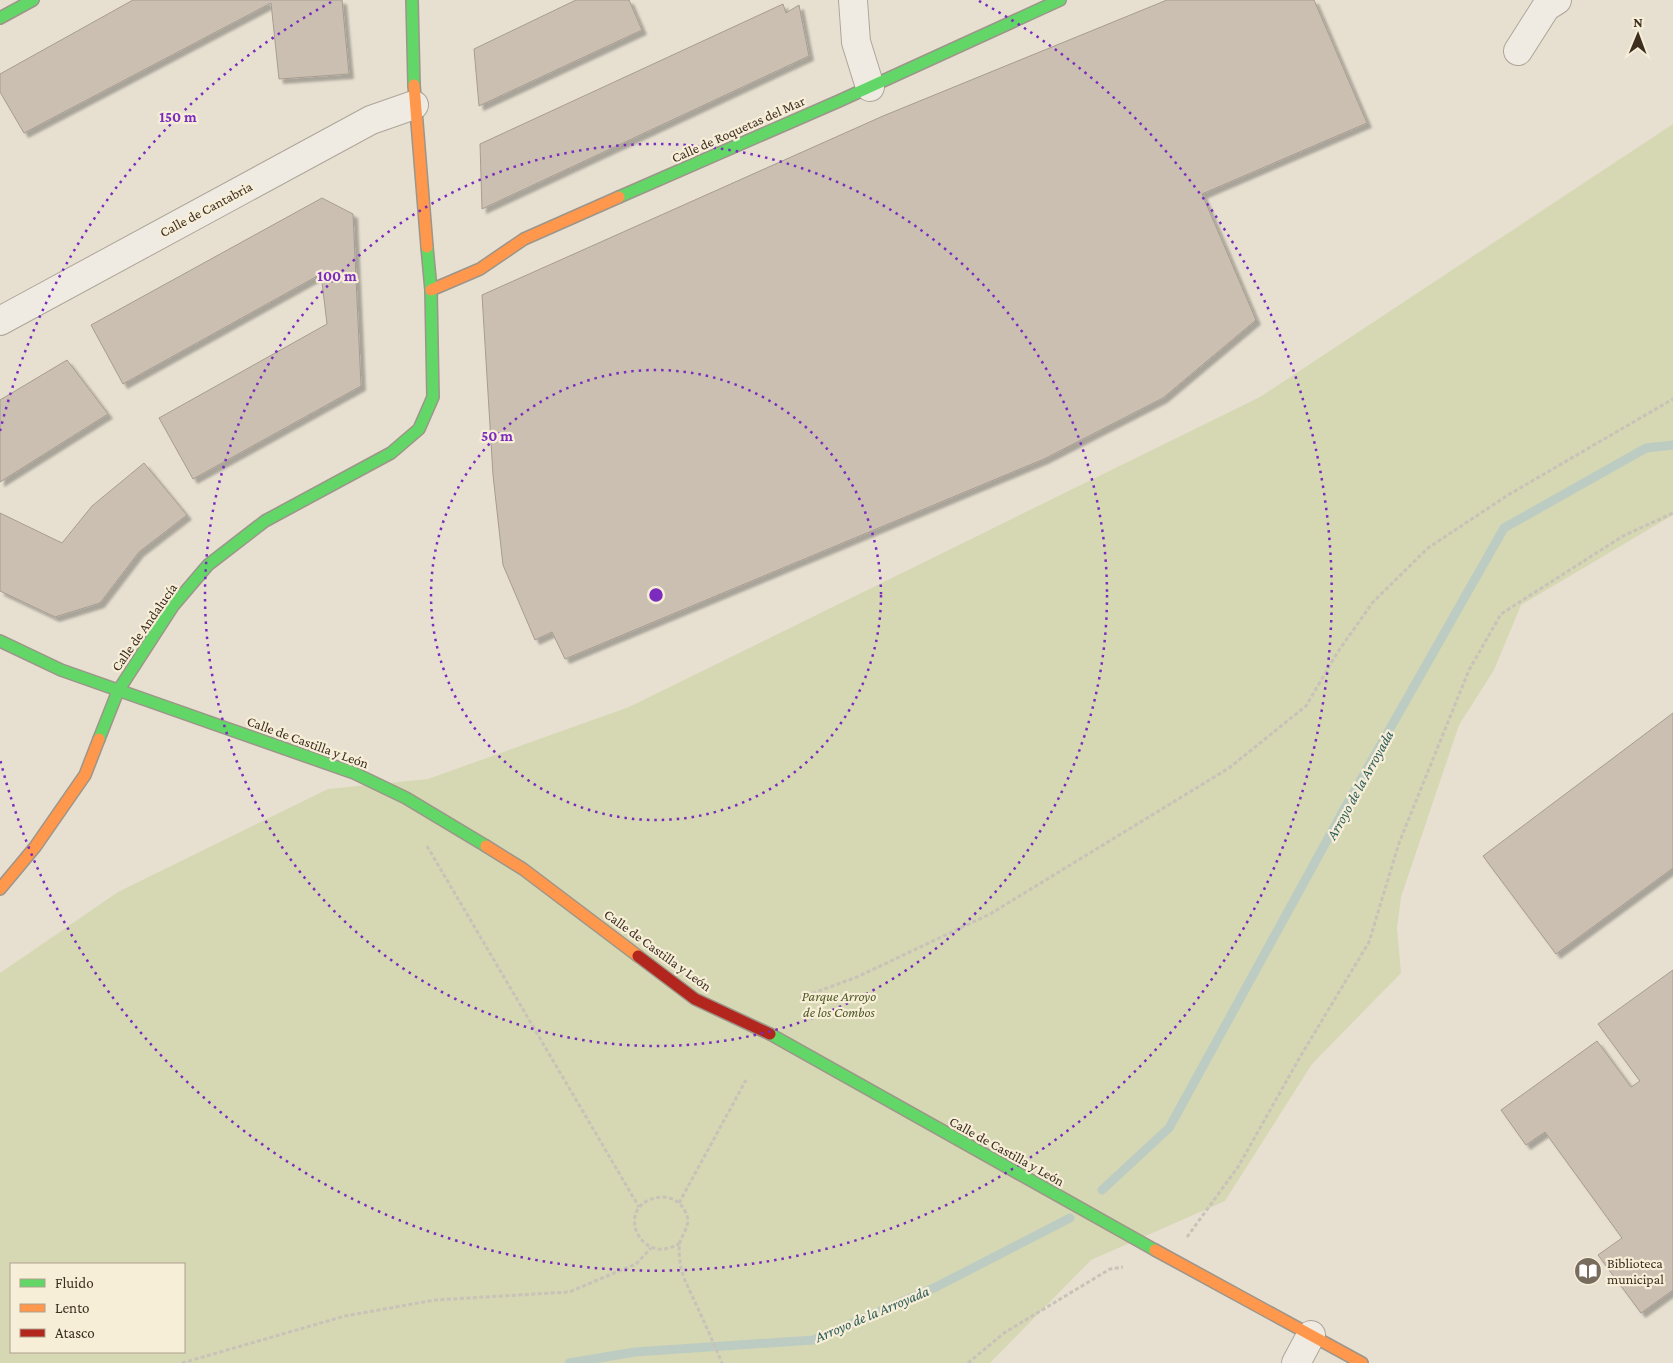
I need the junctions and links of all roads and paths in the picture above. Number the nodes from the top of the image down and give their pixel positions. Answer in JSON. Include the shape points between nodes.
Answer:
{"nodes":[{"id":1,"x":33,"y":0,"type":"edge"},
{"id":2,"x":412,"y":0,"type":"edge"},
{"id":3,"x":853,"y":0,"type":"edge"},
{"id":4,"x":1060,"y":0,"type":"edge"},
{"id":5,"x":1557,"y":0,"type":"edge"},
{"id":6,"x":0,"y":18,"type":"edge"},
{"id":7,"x":1518,"y":51,"type":"dead end"},
{"id":8,"x":870,"y":87,"type":"junction"},
{"id":9,"x":414,"y":105,"type":"junction"},
{"id":10,"x":431,"y":290,"type":"junction"},
{"id":11,"x":0,"y":321,"type":"edge"},
{"id":12,"x":1673,"y":399,"type":"edge"},
{"id":13,"x":1673,"y":513,"type":"edge"},
{"id":14,"x":0,"y":641,"type":"edge"},
{"id":15,"x":118,"y":691,"type":"junction"},
{"id":16,"x":425,"y":842,"type":"dead end"},
{"id":17,"x":0,"y":889,"type":"edge"},
{"id":18,"x":800,"y":998,"type":"dead end"},
{"id":19,"x":746,"y":1080,"type":"dead end"},
{"id":20,"x":679,"y":1202,"type":"junction"},
{"id":21,"x":639,"y":1207,"type":"junction"},
{"id":22,"x":680,"y":1243,"type":"junction"},
{"id":23,"x":651,"y":1248,"type":"junction"},
{"id":24,"x":1171,"y":1259,"type":"junction"},
{"id":25,"x":1128,"y":1266,"type":"dead end"},
{"id":26,"x":1311,"y":1335,"type":"junction"},
{"id":27,"x":182,"y":1363,"type":"edge"},
{"id":28,"x":722,"y":1363,"type":"edge"},
{"id":29,"x":968,"y":1363,"type":"edge"},
{"id":30,"x":1296,"y":1363,"type":"edge"},
{"id":31,"x":1362,"y":1363,"type":"edge"}],
"edges":[{"from":1,"to":6,"type":"street"},
{"from":2,"to":9,"type":"street","name":"Calle de Andalucía"},
{"from":3,"to":8,"type":"street","via":[[856,42]]},
{"from":4,"to":8,"type":"street","name":"Calle de Roquetas del Mar"},
{"from":5,"to":7,"type":"street","via":[[1546,7]]},
{"from":8,"to":10,"type":"street","name":"Calle de Roquetas del Mar","via":[[524,239],[493,263]]},
{"from":9,"to":10,"type":"street","name":"Calle de Andalucía"},
{"from":9,"to":11,"type":"street","name":"Calle de Cantabria","via":[[371,120]]},
{"from":10,"to":15,"type":"street","name":"Calle de Andalucía","via":[[433,397],[419,429],[391,453],[265,521],[208,565],[173,606]]},
{"from":12,"to":18,"type":"path","via":[[1508,495],[1428,548],[1373,602],[1337,653],[1306,706],[1229,768],[990,914],[857,977]]},
{"from":13,"to":24,"type":"path","via":[[1624,536],[1501,614],[1469,670],[1402,834],[1369,942],[1238,1167]]},
{"from":14,"to":15,"type":"street","name":"Calle de Castilla y León","via":[[61,670]]},
{"from":15,"to":17,"type":"street","name":"Calle de Andalucía","via":[[85,774],[35,847]]},
{"from":15,"to":24,"type":"street","name":"Calle de Castilla y León","via":[[354,773],[406,798],[523,869],[695,998],[770,1034]]},
{"from":16,"to":21,"type":"path"},
{"from":19,"to":20,"type":"path"},
{"from":20,"to":21,"type":"path","via":[[657,1197]]},
{"from":20,"to":22,"type":"path","via":[[688,1222]]},
{"from":21,"to":23,"type":"path","via":[[635,1219],[636,1233]]},
{"from":22,"to":23,"type":"path","via":[[663,1250]]},
{"from":22,"to":28,"type":"path","via":[[682,1272]]},
{"from":23,"to":27,"type":"path","via":[[636,1264],[569,1292],[435,1300],[390,1308],[296,1329]]},
{"from":24,"to":26,"type":"street","name":"Calle de Castilla y León"},
{"from":25,"to":29,"type":"path","via":[[1110,1269],[1004,1333]]},
{"from":26,"to":30,"type":"street"},
{"from":26,"to":31,"type":"street","name":"Calle de Castilla y León"}]}
